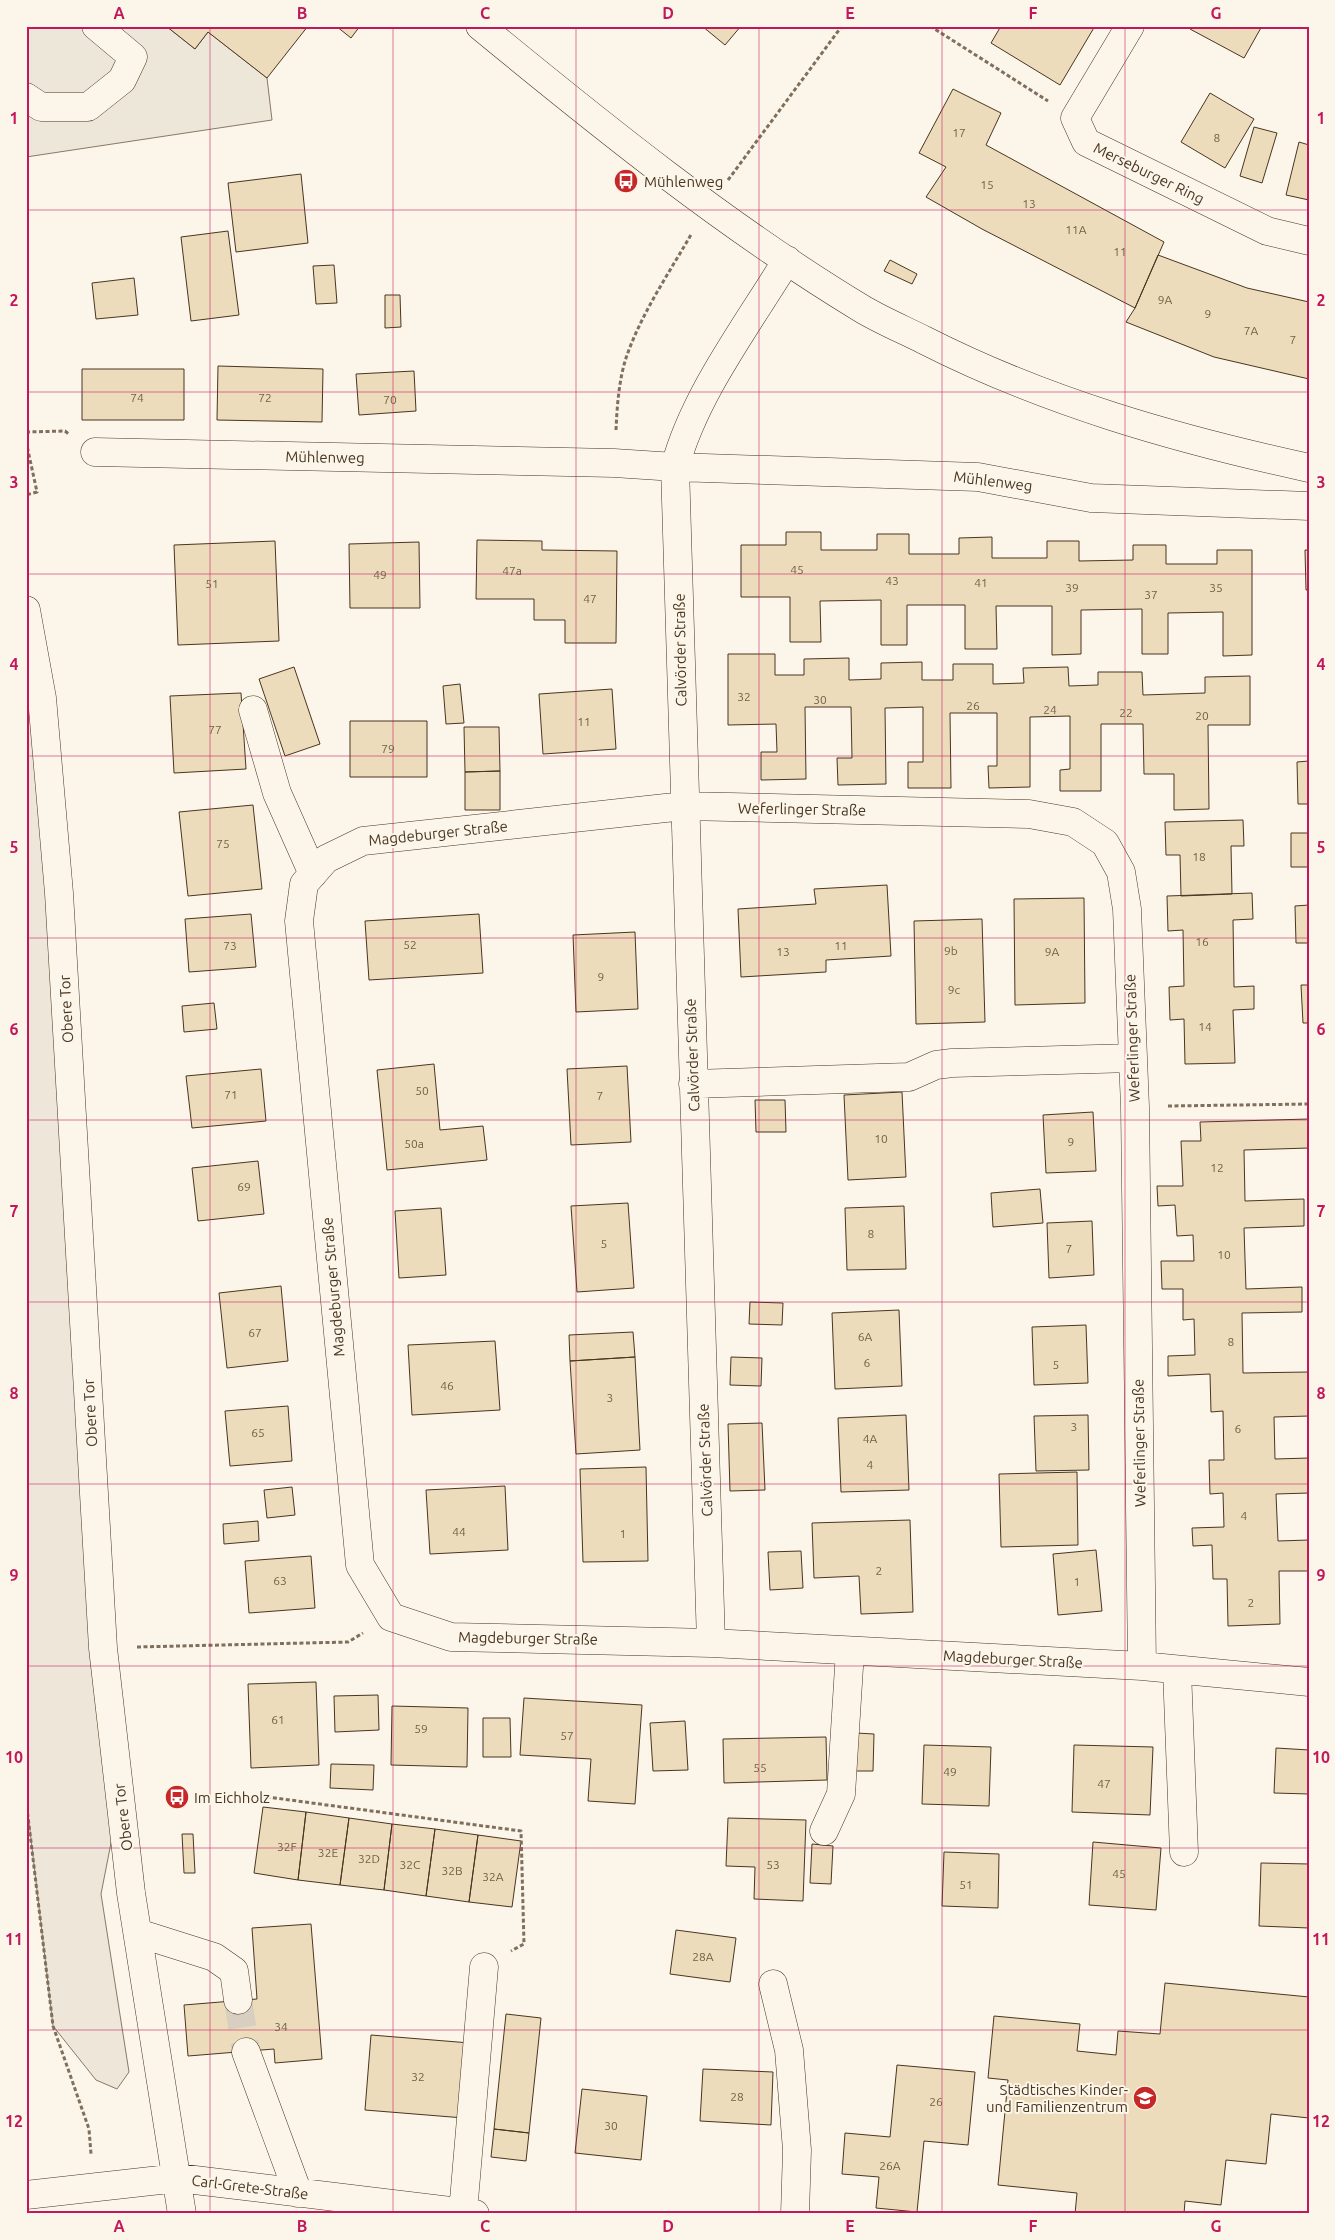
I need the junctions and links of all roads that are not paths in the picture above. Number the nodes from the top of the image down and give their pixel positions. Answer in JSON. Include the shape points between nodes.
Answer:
{"nodes":[{"id":1,"x":96,"y":26,"type":"edge"},
{"id":2,"x":480,"y":26,"type":"edge"},
{"id":3,"x":1130,"y":26,"type":"edge"},
{"id":4,"x":26,"y":97,"type":"edge"},
{"id":5,"x":1309,"y":241,"type":"edge"},
{"id":6,"x":788,"y":260,"type":"junction"},
{"id":7,"x":94,"y":452,"type":"road end"},
{"id":8,"x":675,"y":467,"type":"junction"},
{"id":9,"x":1309,"y":468,"type":"edge"},
{"id":10,"x":1309,"y":506,"type":"edge"},
{"id":11,"x":26,"y":610,"type":"edge"},
{"id":12,"x":253,"y":710,"type":"dead end"},
{"id":13,"x":684,"y":806,"type":"junction"},
{"id":14,"x":314,"y":874,"type":"junction"},
{"id":15,"x":1133,"y":1058,"type":"junction"},
{"id":16,"x":693,"y":1084,"type":"junction"},
{"id":17,"x":711,"y":1643,"type":"junction"},
{"id":18,"x":850,"y":1650,"type":"junction"},
{"id":19,"x":1142,"y":1666,"type":"junction"},
{"id":20,"x":1177,"y":1670,"type":"junction"},
{"id":21,"x":1309,"y":1682,"type":"edge"},
{"id":22,"x":824,"y":1831,"type":"dead end"},
{"id":23,"x":1184,"y":1852,"type":"dead end"},
{"id":24,"x":138,"y":1933,"type":"junction"},
{"id":25,"x":484,"y":1966,"type":"road end"},
{"id":26,"x":773,"y":1984,"type":"dead end"},
{"id":27,"x":238,"y":2000,"type":"tunnel mouth"},
{"id":28,"x":246,"y":2052,"type":"tunnel mouth"},
{"id":29,"x":178,"y":2178,"type":"junction"},
{"id":30,"x":298,"y":2192,"type":"junction"},
{"id":31,"x":26,"y":2195,"type":"edge"},
{"id":32,"x":469,"y":2213,"type":"edge"},
{"id":33,"x":182,"y":2214,"type":"edge"},
{"id":34,"x":795,"y":2214,"type":"edge"}],
"edges":[{"from":1,"to":4,"type":"street","via":[[133,57],[122,80],[88,107],[41,107]]},
{"from":2,"to":6,"type":"street","via":[[584,111],[709,206]]},
{"from":3,"to":5,"type":"street","name":"Merseburger Ring","via":[[1075,118],[1086,142],[1267,231]]},
{"from":6,"to":8,"type":"street","via":[[697,406]]},
{"from":6,"to":9,"type":"street","via":[[866,311],[960,358],[1039,392],[1130,423]]},
{"from":7,"to":8,"type":"street","name":"Mühlenweg"},
{"from":8,"to":10,"type":"street","name":"Mühlenweg","via":[[978,476],[1091,498]]},
{"from":8,"to":13,"type":"street","name":"Calvörder Straße"},
{"from":11,"to":24,"type":"street","name":"Obere Tor","via":[[42,698],[59,893],[103,1648]]},
{"from":12,"to":14,"type":"street","via":[[277,792]]},
{"from":13,"to":14,"type":"street","name":"Magdeburger Straße","via":[[362,841],[326,859]]},
{"from":13,"to":15,"type":"street","name":"Weferlinger Straße","via":[[1028,814],[1073,822],[1105,843],[1121,872],[1128,909]]},
{"from":13,"to":16,"type":"street","name":"Calvörder Straße"},
{"from":14,"to":17,"type":"street","name":"Magdeburger Straße","via":[[304,884],[299,921],[360,1565],[391,1617],[451,1637]]},
{"from":15,"to":16,"type":"street","via":[[952,1063],[936,1065],[909,1076]]},
{"from":15,"to":19,"type":"street","name":"Weferlinger Straße"},
{"from":16,"to":17,"type":"street","name":"Calvörder Straße"},
{"from":17,"to":18,"type":"street","name":"Magdeburger Straße"},
{"from":18,"to":19,"type":"street","name":"Magdeburger Straße"},
{"from":18,"to":22,"type":"street","via":[[841,1794]]},
{"from":19,"to":20,"type":"street","name":"Magdeburger Straße"},
{"from":20,"to":21,"type":"street","name":"Magdeburger Straße"},
{"from":20,"to":23,"type":"street"},
{"from":24,"to":27,"type":"street","via":[[214,1957],[234,1971]]},
{"from":24,"to":29,"type":"street","name":"Obere Tor"},
{"from":25,"to":32,"type":"street"},
{"from":26,"to":34,"type":"street","via":[[789,2050],[797,2150]]},
{"from":28,"to":30,"type":"street"},
{"from":29,"to":30,"type":"street","name":"Carl-Grete-Straße"},
{"from":29,"to":31,"type":"street","name":"Carl-Grete-Straße"},
{"from":29,"to":33,"type":"street","name":"Obere Tor"},
{"from":30,"to":32,"type":"street","name":"Carl-Grete-Straße"}]}
